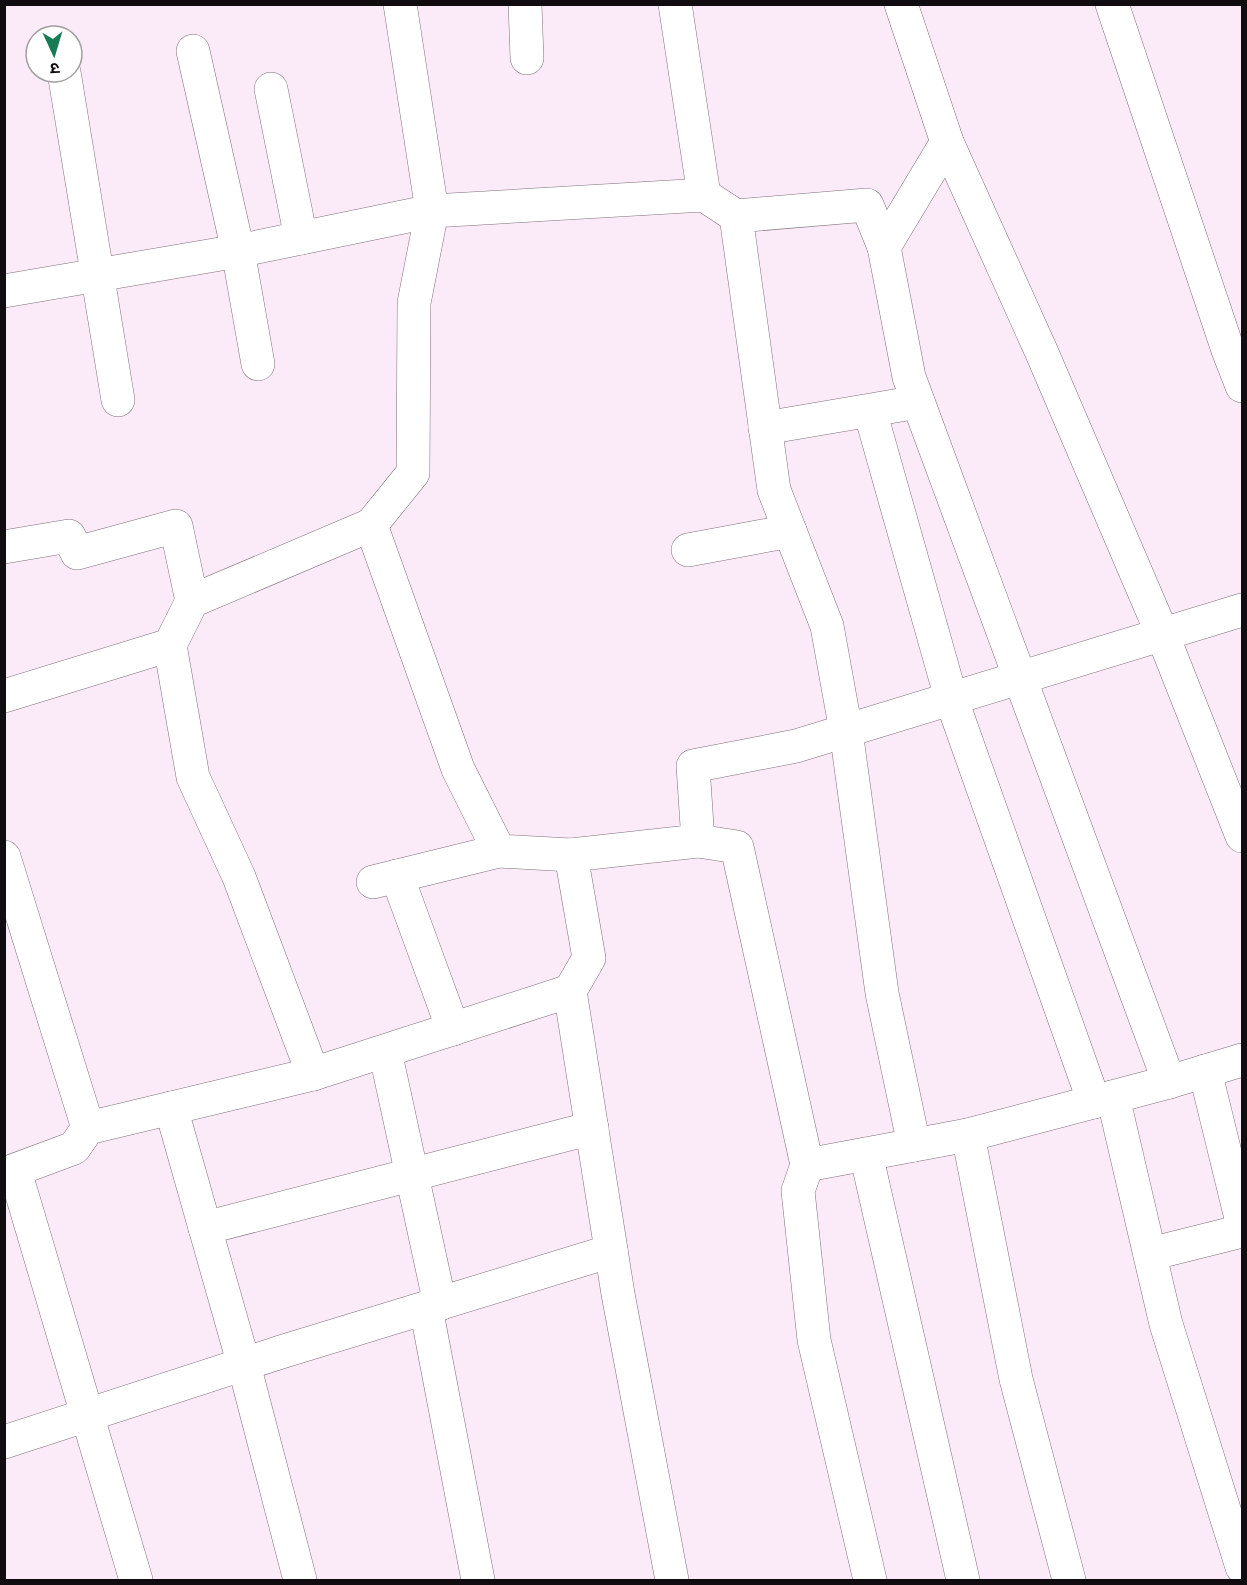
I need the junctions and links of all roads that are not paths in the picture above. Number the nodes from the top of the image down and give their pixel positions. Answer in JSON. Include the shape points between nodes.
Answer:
{"nodes":[{"id":1,"x":400,"y":4,"type":"edge"},
{"id":2,"x":525,"y":4,"type":"edge"},
{"id":3,"x":675,"y":4,"type":"edge"},
{"id":4,"x":901,"y":4,"type":"edge"},
{"id":5,"x":1112,"y":4,"type":"edge"},
{"id":6,"x":193,"y":51,"type":"dead end"},
{"id":7,"x":528,"y":58,"type":"dead end"},
{"id":8,"x":66,"y":84,"type":"edge"},
{"id":9,"x":271,"y":89,"type":"dead end"},
{"id":10,"x":947,"y":142,"type":"junction"},
{"id":11,"x":704,"y":195,"type":"junction"},
{"id":12,"x":432,"y":211,"type":"junction"},
{"id":13,"x":736,"y":216,"type":"junction"},
{"id":14,"x":301,"y":238,"type":"junction"},
{"id":15,"x":885,"y":247,"type":"junction"},
{"id":16,"x":238,"y":251,"type":"junction"},
{"id":17,"x":96,"y":276,"type":"junction"},
{"id":18,"x":4,"y":291,"type":"edge"},
{"id":19,"x":258,"y":364,"type":"dead end"},
{"id":20,"x":1242,"y":386,"type":"edge"},
{"id":21,"x":118,"y":400,"type":"dead end"},
{"id":22,"x":918,"y":402,"type":"junction"},
{"id":23,"x":870,"y":411,"type":"junction"},
{"id":24,"x":765,"y":428,"type":"junction"},
{"id":25,"x":371,"y":525,"type":"junction"},
{"id":26,"x":790,"y":531,"type":"junction"},
{"id":27,"x":4,"y":547,"type":"edge"},
{"id":28,"x":688,"y":550,"type":"dead end"},
{"id":29,"x":192,"y":601,"type":"junction"},
{"id":30,"x":1242,"y":610,"type":"edge"},
{"id":31,"x":1162,"y":633,"type":"junction"},
{"id":32,"x":170,"y":645,"type":"junction"},
{"id":33,"x":1020,"y":676,"type":"junction"},
{"id":34,"x":4,"y":696,"type":"edge"},
{"id":35,"x":951,"y":698,"type":"junction"},
{"id":36,"x":846,"y":731,"type":"junction"},
{"id":37,"x":1242,"y":836,"type":"edge"},
{"id":38,"x":698,"y":841,"type":"junction"},
{"id":39,"x":499,"y":851,"type":"junction"},
{"id":40,"x":571,"y":855,"type":"junction"},
{"id":41,"x":4,"y":857,"type":"edge"},
{"id":42,"x":570,"y":991,"type":"junction"},
{"id":43,"x":453,"y":1029,"type":"junction"},
{"id":44,"x":385,"y":1051,"type":"junction"},
{"id":45,"x":1242,"y":1060,"type":"edge"},
{"id":46,"x":1205,"y":1071,"type":"junction"},
{"id":47,"x":313,"y":1074,"type":"junction"},
{"id":48,"x":1169,"y":1082,"type":"junction"},
{"id":49,"x":1104,"y":1099,"type":"junction"},
{"id":50,"x":171,"y":1108,"type":"junction"},
{"id":51,"x":88,"y":1128,"type":"junction"},
{"id":52,"x":592,"y":1128,"type":"junction"},
{"id":53,"x":968,"y":1135,"type":"junction"},
{"id":54,"x":914,"y":1145,"type":"junction"},
{"id":55,"x":866,"y":1154,"type":"junction"},
{"id":56,"x":807,"y":1165,"type":"junction"},
{"id":57,"x":10,"y":1172,"type":"edge"},
{"id":58,"x":412,"y":1176,"type":"junction"},
{"id":59,"x":1241,"y":1215,"type":"edge"},
{"id":60,"x":205,"y":1228,"type":"junction"},
{"id":61,"x":611,"y":1251,"type":"junction"},
{"id":62,"x":1150,"y":1254,"type":"junction"},
{"id":63,"x":433,"y":1306,"type":"junction"},
{"id":64,"x":244,"y":1365,"type":"junction"},
{"id":65,"x":87,"y":1415,"type":"junction"},
{"id":66,"x":4,"y":1442,"type":"edge"},
{"id":67,"x":1242,"y":1567,"type":"edge"},
{"id":68,"x":136,"y":1581,"type":"edge"},
{"id":69,"x":300,"y":1581,"type":"edge"},
{"id":70,"x":478,"y":1581,"type":"edge"},
{"id":71,"x":672,"y":1581,"type":"edge"},
{"id":72,"x":870,"y":1581,"type":"edge"},
{"id":73,"x":963,"y":1581,"type":"edge"},
{"id":74,"x":1069,"y":1581,"type":"edge"}],
"edges":[{"from":1,"to":12,"type":"street"},
{"from":2,"to":7,"type":"street"},
{"from":3,"to":11,"type":"street"},
{"from":4,"to":10,"type":"street"},
{"from":5,"to":20,"type":"street"},
{"from":6,"to":16,"type":"street"},
{"from":8,"to":17,"type":"street"},
{"from":9,"to":14,"type":"street"},
{"from":10,"to":15,"type":"street"},
{"from":10,"to":31,"type":"street"},
{"from":11,"to":12,"type":"street"},
{"from":11,"to":13,"type":"street"},
{"from":12,"to":14,"type":"street"},
{"from":12,"to":25,"type":"street","via":[[414,303],[413,472]]},
{"from":13,"to":15,"type":"street","via":[[867,205]]},
{"from":13,"to":24,"type":"street"},
{"from":14,"to":16,"type":"street"},
{"from":15,"to":22,"type":"street","via":[[909,378]]},
{"from":16,"to":17,"type":"street"},
{"from":16,"to":19,"type":"street"},
{"from":17,"to":18,"type":"street"},
{"from":17,"to":21,"type":"street"},
{"from":22,"to":23,"type":"street"},
{"from":22,"to":33,"type":"street"},
{"from":23,"to":24,"type":"street"},
{"from":23,"to":35,"type":"street"},
{"from":24,"to":26,"type":"street","via":[[774,490]]},
{"from":25,"to":29,"type":"street"},
{"from":25,"to":39,"type":"street","via":[[458,769]]},
{"from":26,"to":28,"type":"street"},
{"from":26,"to":36,"type":"street","via":[[827,626]]},
{"from":27,"to":29,"type":"street","via":[[69,536],[77,553],[176,526]]},
{"from":29,"to":32,"type":"street"},
{"from":30,"to":31,"type":"street"},
{"from":31,"to":33,"type":"street"},
{"from":31,"to":37,"type":"street"},
{"from":32,"to":34,"type":"street"},
{"from":32,"to":47,"type":"street","via":[[193,777],[239,877]]},
{"from":33,"to":35,"type":"street"},
{"from":33,"to":48,"type":"street"},
{"from":35,"to":36,"type":"street"},
{"from":35,"to":49,"type":"street"},
{"from":36,"to":38,"type":"street","via":[[796,746],[693,766]]},
{"from":36,"to":54,"type":"street","via":[[882,993]]},
{"from":38,"to":40,"type":"street"},
{"from":38,"to":56,"type":"street","via":[[737,847]]},
{"from":39,"to":40,"type":"street"},
{"from":39,"to":43,"type":"street","via":[[385,879]]},
{"from":40,"to":42,"type":"street","via":[[589,958]]},
{"from":41,"to":51,"type":"street"},
{"from":42,"to":43,"type":"street"},
{"from":42,"to":52,"type":"street"},
{"from":43,"to":44,"type":"street"},
{"from":44,"to":47,"type":"street"},
{"from":44,"to":58,"type":"street"},
{"from":45,"to":46,"type":"street"},
{"from":46,"to":48,"type":"street"},
{"from":46,"to":59,"type":"street"},
{"from":47,"to":50,"type":"street"},
{"from":48,"to":49,"type":"street"},
{"from":49,"to":53,"type":"street"},
{"from":49,"to":62,"type":"street"},
{"from":50,"to":51,"type":"street"},
{"from":50,"to":60,"type":"street"},
{"from":51,"to":57,"type":"street","via":[[75,1148]]},
{"from":52,"to":58,"type":"street"},
{"from":52,"to":61,"type":"street"},
{"from":53,"to":54,"type":"street"},
{"from":53,"to":74,"type":"street","via":[[1016,1379]]},
{"from":54,"to":55,"type":"street"},
{"from":55,"to":56,"type":"street"},
{"from":55,"to":73,"type":"street"},
{"from":56,"to":72,"type":"street","via":[[798,1191],[814,1340]]},
{"from":57,"to":65,"type":"street"},
{"from":58,"to":60,"type":"street"},
{"from":58,"to":63,"type":"street"},
{"from":59,"to":62,"type":"street"},
{"from":60,"to":64,"type":"street"},
{"from":61,"to":63,"type":"street"},
{"from":61,"to":71,"type":"street"},
{"from":62,"to":67,"type":"street","via":[[1166,1324]]},
{"from":63,"to":64,"type":"street"},
{"from":63,"to":70,"type":"street"},
{"from":64,"to":65,"type":"street"},
{"from":64,"to":69,"type":"street"},
{"from":65,"to":66,"type":"street"},
{"from":65,"to":68,"type":"street"}]}
